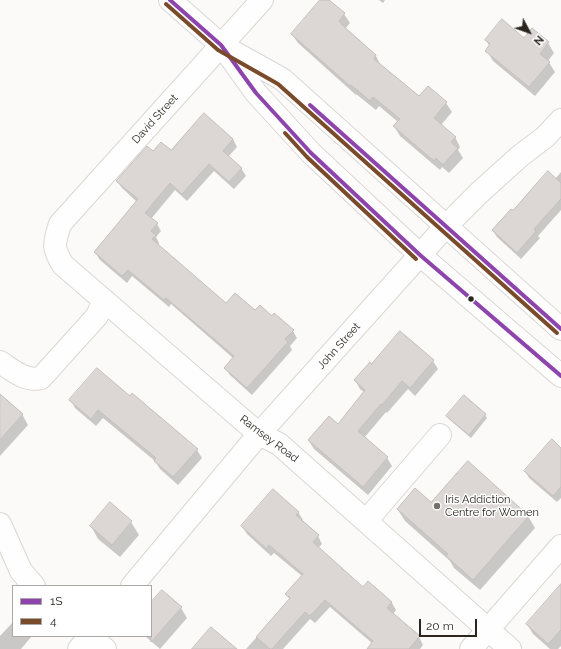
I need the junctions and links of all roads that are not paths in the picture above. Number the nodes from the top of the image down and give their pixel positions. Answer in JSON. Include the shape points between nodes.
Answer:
{"nodes":[{"id":1,"x":170,"y":0,"type":"edge"},
{"id":2,"x":262,"y":0,"type":"edge"},
{"id":3,"x":221,"y":45,"type":"junction"},
{"id":4,"x":561,"y":120,"type":"edge"},
{"id":5,"x":446,"y":226,"type":"junction"},
{"id":6,"x":54,"y":241,"type":"joint"},
{"id":7,"x":420,"y":255,"type":"junction"},
{"id":8,"x":104,"y":300,"type":"junction"},
{"id":9,"x":561,"y":329,"type":"edge"},
{"id":10,"x":0,"y":362,"type":"edge"},
{"id":11,"x":561,"y":376,"type":"edge"},
{"id":12,"x":259,"y":434,"type":"junction"},
{"id":13,"x":440,"y":435,"type":"dead end"},
{"id":14,"x":366,"y":521,"type":"junction"},
{"id":15,"x":0,"y":524,"type":"edge"},
{"id":16,"x":561,"y":546,"type":"edge"},
{"id":17,"x":33,"y":585,"type":"edge"},
{"id":18,"x":133,"y":585,"type":"edge"},
{"id":19,"x":488,"y":630,"type":"junction"},
{"id":20,"x":89,"y":637,"type":"edge"},
{"id":21,"x":91,"y":637,"type":"edge"},
{"id":22,"x":79,"y":649,"type":"edge"},
{"id":23,"x":105,"y":649,"type":"edge"},
{"id":24,"x":471,"y":649,"type":"edge"},
{"id":25,"x":510,"y":649,"type":"edge"}],
"edges":[{"from":1,"to":3,"type":"street"},
{"from":2,"to":3,"type":"street","name":"David Street"},
{"from":3,"to":5,"type":"street","via":[[282,80]]},
{"from":3,"to":6,"type":"street","name":"David Street","via":[[60,224]]},
{"from":3,"to":7,"type":"street","via":[[256,93],[311,152]]},
{"from":4,"to":5,"type":"street","name":"John Street"},
{"from":5,"to":7,"type":"street","name":"John Street"},
{"from":5,"to":9,"type":"street"},
{"from":6,"to":8,"type":"street","name":"Ramsey Road","via":[[56,253],[63,265]]},
{"from":7,"to":11,"type":"street"},
{"from":7,"to":12,"type":"street","name":"John Street"},
{"from":8,"to":10,"type":"street","via":[[97,316],[41,378],[28,378]]},
{"from":8,"to":12,"type":"street","name":"Ramsey Road"},
{"from":12,"to":14,"type":"street","name":"Ramsey Road","via":[[279,444]]},
{"from":12,"to":18,"type":"street","name":"John Street"},
{"from":13,"to":14,"type":"street"},
{"from":14,"to":19,"type":"street","name":"Ramsey Road"},
{"from":15,"to":17,"type":"street","via":[[21,571]]},
{"from":16,"to":19,"type":"street"},
{"from":19,"to":24,"type":"street"},
{"from":19,"to":25,"type":"street","name":"Ramsey Road"},
{"from":20,"to":22,"type":"street"},
{"from":21,"to":23,"type":"street"}]}
